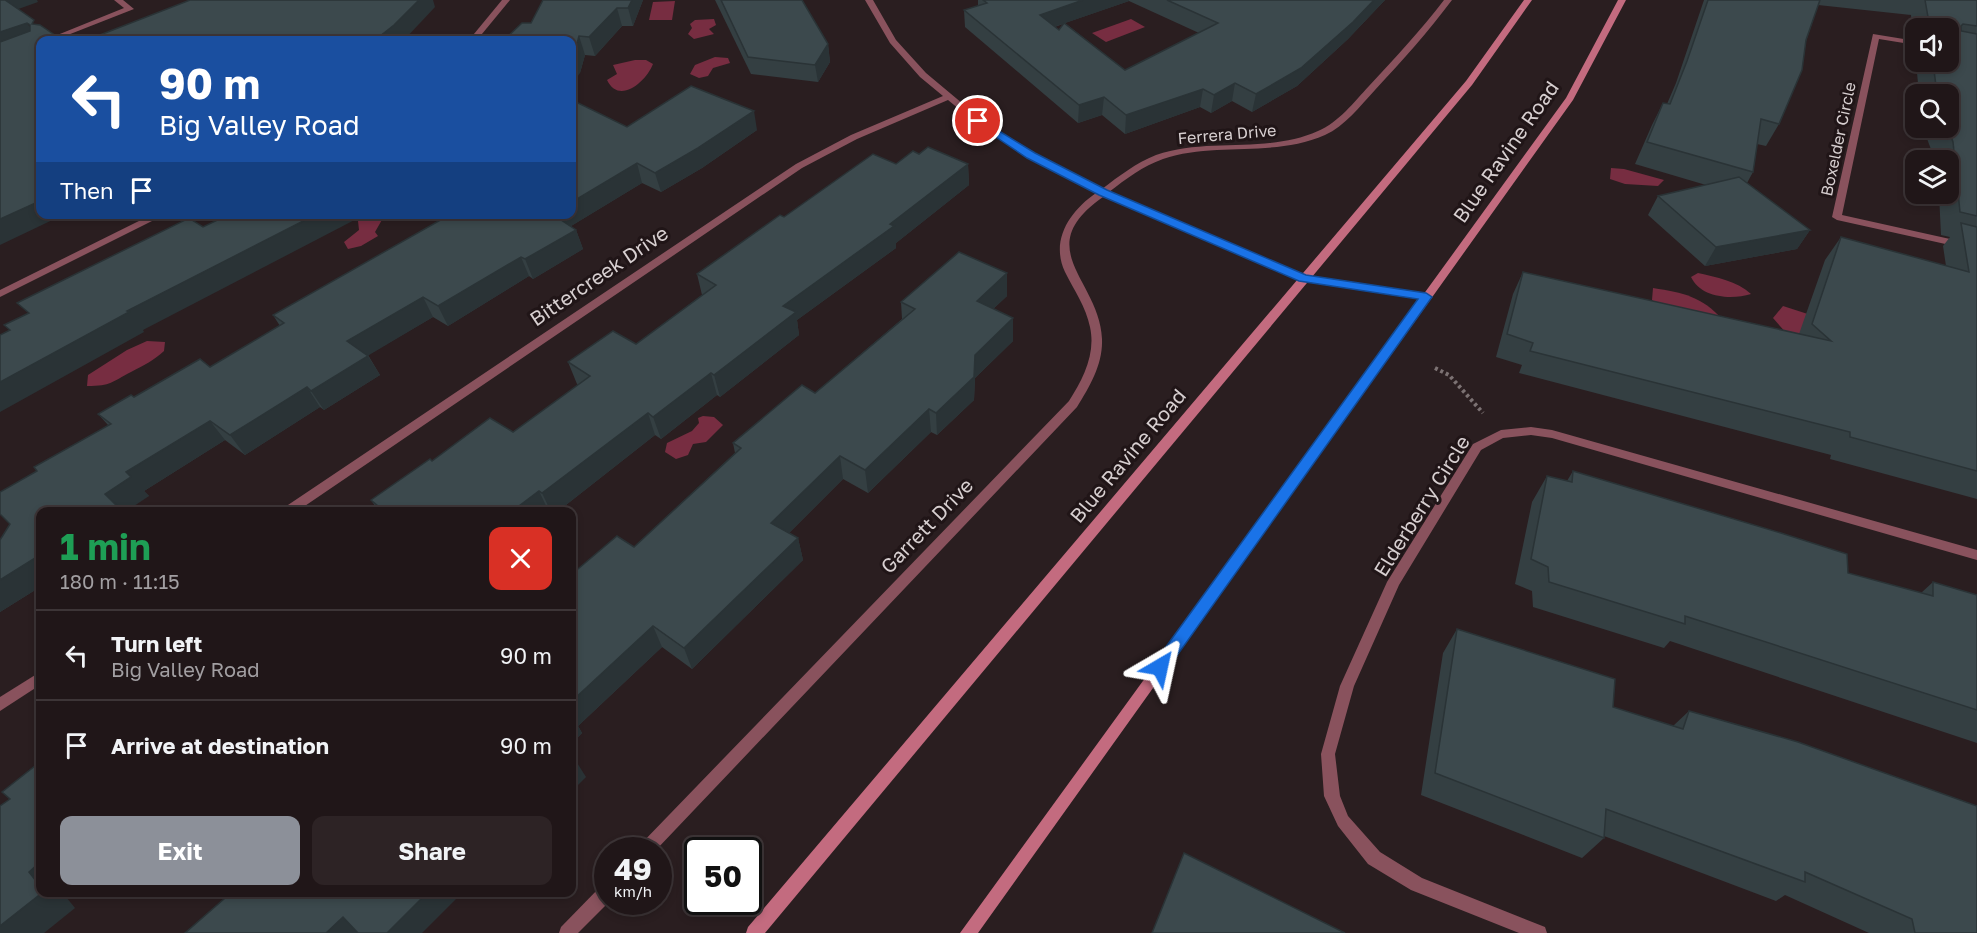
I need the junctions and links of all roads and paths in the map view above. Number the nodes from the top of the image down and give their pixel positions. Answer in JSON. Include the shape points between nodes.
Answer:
{"nodes":[{"id":1,"x":118,"y":0,"type":"edge"},
{"id":2,"x":506,"y":0,"type":"edge"},
{"id":3,"x":872,"y":0,"type":"edge"},
{"id":4,"x":1448,"y":0,"type":"edge"},
{"id":5,"x":1528,"y":0,"type":"edge"},
{"id":6,"x":1622,"y":0,"type":"edge"},
{"id":7,"x":59,"y":36,"type":"edge"},
{"id":8,"x":476,"y":36,"type":"edge"},
{"id":9,"x":1905,"y":41,"type":"edge"},
{"id":10,"x":948,"y":98,"type":"junction"},
{"id":11,"x":1103,"y":193,"type":"junction"},
{"id":12,"x":152,"y":219,"type":"edge"},
{"id":13,"x":1977,"y":248,"type":"edge"},
{"id":14,"x":1303,"y":278,"type":"junction"},
{"id":15,"x":0,"y":294,"type":"edge"},
{"id":16,"x":1426,"y":297,"type":"junction"},
{"id":17,"x":1435,"y":368,"type":"dead end"},
{"id":18,"x":1501,"y":434,"type":"junction"},
{"id":19,"x":293,"y":507,"type":"edge"},
{"id":20,"x":1977,"y":555,"type":"edge"},
{"id":21,"x":36,"y":681,"type":"edge"},
{"id":22,"x":0,"y":705,"type":"edge"},
{"id":23,"x":658,"y":837,"type":"edge"},
{"id":24,"x":594,"y":905,"type":"edge"},
{"id":25,"x":567,"y":933,"type":"edge"},
{"id":26,"x":754,"y":933,"type":"edge"},
{"id":27,"x":968,"y":933,"type":"edge"},
{"id":28,"x":1539,"y":933,"type":"edge"}],
"edges":[{"from":1,"to":7,"type":"street","via":[[130,9]]},
{"from":2,"to":8,"type":"street"},
{"from":3,"to":10,"type":"street","via":[[893,41]]},
{"from":4,"to":11,"type":"street","name":"Ferrera Drive","via":[[1419,38],[1340,122],[1322,133],[1270,147],[1168,154],[1128,173]]},
{"from":5,"to":14,"type":"main road","name":"Blue Ravine Road","via":[[1469,83]]},
{"from":6,"to":16,"type":"main road","name":"Blue Ravine Road","via":[[1570,98]]},
{"from":9,"to":13,"type":"street","name":"Boxelder Circle","via":[[1876,36],[1837,217]]},
{"from":10,"to":11,"type":"street","via":[[1031,156]]},
{"from":10,"to":19,"type":"street","name":"Bittercreek Drive","via":[[854,136],[799,166]]},
{"from":11,"to":14,"type":"street"},
{"from":11,"to":23,"type":"street","name":"Garrett Drive","via":[[1084,207],[1069,227],[1064,253],[1068,271],[1089,304],[1096,328],[1097,353],[1089,379],[1073,404]]},
{"from":12,"to":15,"type":"street"},
{"from":14,"to":16,"type":"street"},
{"from":14,"to":26,"type":"main road","name":"Blue Ravine Road"},
{"from":16,"to":27,"type":"main road","name":"Blue Ravine Road"},
{"from":17,"to":18,"type":"path","via":[[1449,375]]},
{"from":18,"to":20,"type":"street","name":"Elderberry Circle","via":[[1552,434]]},
{"from":18,"to":28,"type":"street","name":"Elderberry Circle","via":[[1477,447],[1394,582],[1347,686],[1328,754],[1332,796],[1343,821],[1374,858],[1417,884]]},
{"from":21,"to":22,"type":"street"},
{"from":24,"to":25,"type":"street"}]}
